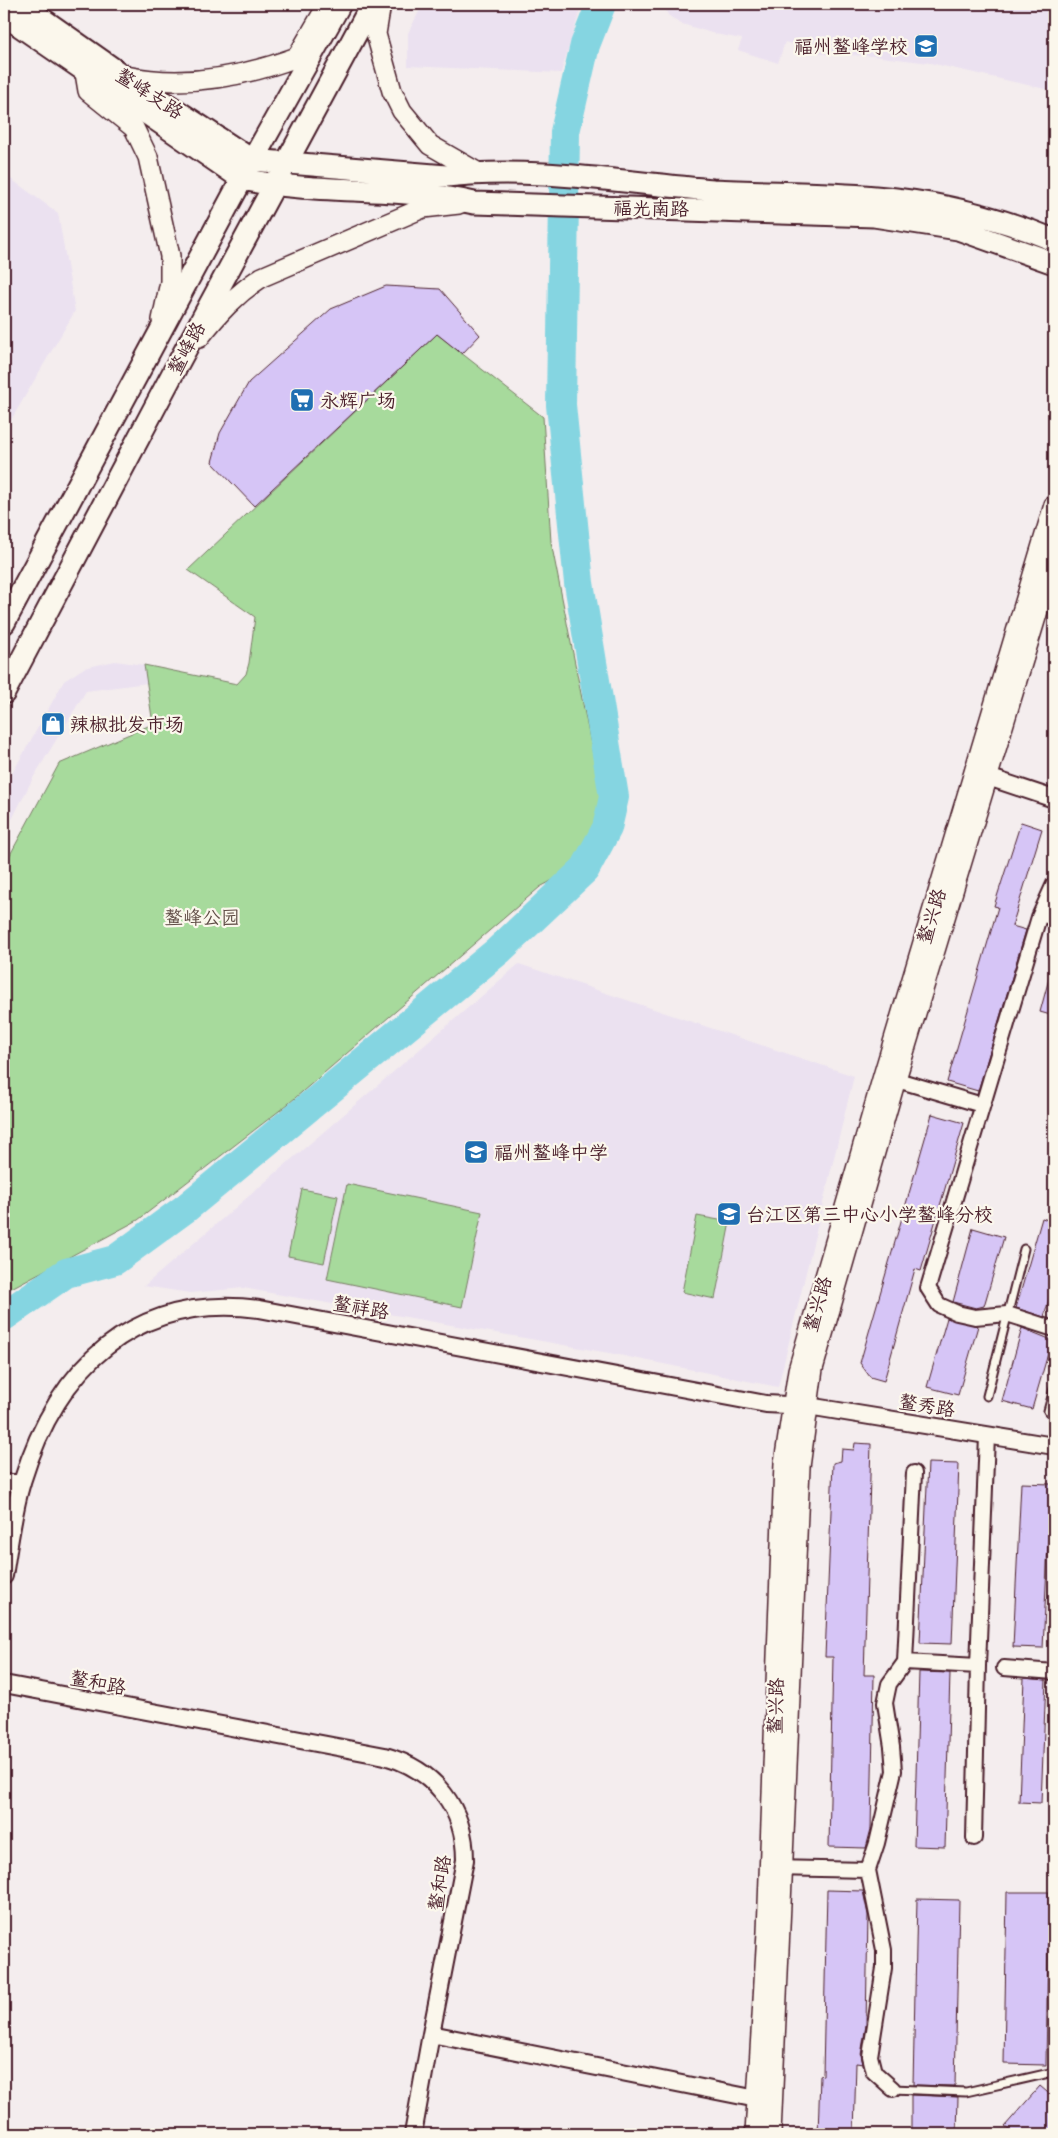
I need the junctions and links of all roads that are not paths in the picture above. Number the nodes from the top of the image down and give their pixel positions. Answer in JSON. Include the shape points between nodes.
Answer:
{"nodes":[{"id":1,"x":21,"y":4,"type":"edge"},
{"id":2,"x":328,"y":4,"type":"edge"},
{"id":3,"x":340,"y":4,"type":"edge"},
{"id":4,"x":372,"y":4,"type":"edge"},
{"id":5,"x":381,"y":4,"type":"edge"},
{"id":6,"x":4,"y":15,"type":"edge"},
{"id":7,"x":85,"y":73,"type":"junction"},
{"id":8,"x":122,"y":75,"type":"junction"},
{"id":9,"x":252,"y":160,"type":"junction"},
{"id":10,"x":286,"y":164,"type":"junction"},
{"id":11,"x":477,"y":172,"type":"junction"},
{"id":12,"x":242,"y":179,"type":"junction"},
{"id":13,"x":273,"y":186,"type":"junction"},
{"id":14,"x":474,"y":203,"type":"junction"},
{"id":15,"x":1054,"y":240,"type":"edge"},
{"id":16,"x":1054,"y":263,"type":"edge"},
{"id":17,"x":160,"y":334,"type":"junction"},
{"id":18,"x":174,"y":371,"type":"junction"},
{"id":19,"x":1054,"y":505,"type":"edge"},
{"id":20,"x":1054,"y":558,"type":"edge"},
{"id":21,"x":4,"y":623,"type":"edge"},
{"id":22,"x":4,"y":694,"type":"edge"},
{"id":23,"x":982,"y":775,"type":"junction"},
{"id":24,"x":1054,"y":799,"type":"edge"},
{"id":25,"x":1054,"y":884,"type":"edge"},
{"id":26,"x":1038,"y":917,"type":"junction"},
{"id":27,"x":1054,"y":922,"type":"edge"},
{"id":28,"x":890,"y":1077,"type":"junction"},
{"id":29,"x":982,"y":1105,"type":"junction"},
{"id":30,"x":1024,"y":1249,"type":"dead end"},
{"id":31,"x":1007,"y":1314,"type":"junction"},
{"id":32,"x":1054,"y":1329,"type":"edge"},
{"id":33,"x":1054,"y":1389,"type":"edge"},
{"id":34,"x":987,"y":1396,"type":"dead end"},
{"id":35,"x":800,"y":1406,"type":"junction"},
{"id":36,"x":1048,"y":1411,"type":"dead end"},
{"id":37,"x":987,"y":1436,"type":"junction"},
{"id":38,"x":1054,"y":1446,"type":"edge"},
{"id":39,"x":914,"y":1472,"type":"dead end"},
{"id":40,"x":4,"y":1483,"type":"edge"},
{"id":41,"x":22,"y":1483,"type":"junction"},
{"id":42,"x":4,"y":1576,"type":"edge"},
{"id":43,"x":905,"y":1662,"type":"junction"},
{"id":44,"x":978,"y":1666,"type":"junction"},
{"id":45,"x":1004,"y":1668,"type":"dead end"},
{"id":46,"x":1054,"y":1672,"type":"edge"},
{"id":47,"x":4,"y":1684,"type":"edge"},
{"id":48,"x":974,"y":1838,"type":"dead end"},
{"id":49,"x":777,"y":1868,"type":"junction"},
{"id":50,"x":868,"y":1870,"type":"junction"},
{"id":51,"x":431,"y":2034,"type":"junction"},
{"id":52,"x":1054,"y":2072,"type":"edge"},
{"id":53,"x":893,"y":2089,"type":"joint"},
{"id":54,"x":765,"y":2098,"type":"junction"},
{"id":55,"x":413,"y":2134,"type":"edge"},
{"id":56,"x":755,"y":2134,"type":"edge"},
{"id":57,"x":770,"y":2134,"type":"edge"}],
"edges":[{"from":1,"to":8,"type":"main road","name":"鳌峰支路"},
{"from":2,"to":8,"type":"main road","via":[[297,58],[286,62],[222,78],[190,82],[148,81]]},
{"from":3,"to":9,"type":"main road","name":"鳌峰路"},
{"from":4,"to":10,"type":"main road","name":"鳌峰路"},
{"from":5,"to":11,"type":"main road","via":[[376,34],[392,91],[402,111],[430,144]]},
{"from":6,"to":7,"type":"main road","name":"鳌峰支路"},
{"from":7,"to":12,"type":"main road","name":"鳌峰支路"},
{"from":7,"to":17,"type":"main road","via":[[88,91],[134,128],[148,157],[169,245],[171,269]]},
{"from":8,"to":9,"type":"main road","name":"鳌峰支路"},
{"from":9,"to":10,"type":"main road","name":"鳌峰支路"},
{"from":9,"to":12,"type":"main road","name":"鳌峰路"},
{"from":10,"to":11,"type":"main road","name":"福光南路","via":[[446,176]]},
{"from":10,"to":13,"type":"main road","name":"鳌峰路"},
{"from":11,"to":15,"type":"main road","name":"福光南路","via":[[594,177],[713,190],[876,197],[962,210]]},
{"from":12,"to":13,"type":"main road","name":"福光南路"},
{"from":12,"to":17,"type":"main road","name":"鳌峰路"},
{"from":13,"to":14,"type":"main road","name":"福光南路","via":[[445,196]]},
{"from":13,"to":18,"type":"main road","name":"鳌峰路"},
{"from":14,"to":16,"type":"main road","name":"福光南路","via":[[874,216],[958,229]]},
{"from":14,"to":18,"type":"main road","via":[[423,208],[262,277],[240,291],[218,313]]},
{"from":17,"to":21,"type":"main road","name":"鳌峰路"},
{"from":18,"to":22,"type":"main road","name":"鳌峰路"},
{"from":19,"to":23,"type":"main road","name":"鳌兴路"},
{"from":20,"to":23,"type":"main road","name":"鳌兴路"},
{"from":23,"to":24,"type":"street"},
{"from":23,"to":28,"type":"main road","name":"鳌兴路"},
{"from":25,"to":26,"type":"street"},
{"from":26,"to":27,"type":"lane"},
{"from":26,"to":29,"type":"street"},
{"from":28,"to":29,"type":"street"},
{"from":28,"to":35,"type":"main road","name":"鳌兴路","via":[[798,1370]]},
{"from":29,"to":31,"type":"street","via":[[928,1288],[940,1305],[957,1313],[975,1317]]},
{"from":30,"to":31,"type":"lane"},
{"from":31,"to":32,"type":"street"},
{"from":31,"to":34,"type":"lane"},
{"from":33,"to":36,"type":"lane"},
{"from":35,"to":37,"type":"street","name":"鳌秀路"},
{"from":35,"to":41,"type":"street","name":"鳌祥路","via":[[766,1404],[259,1309],[208,1306],[178,1311],[149,1321],[121,1336],[95,1356],[60,1400]]},
{"from":35,"to":49,"type":"main road","name":"鳌兴路","via":[[784,1463]]},
{"from":37,"to":38,"type":"street","name":"鳌秀路"},
{"from":37,"to":44,"type":"street"},
{"from":39,"to":43,"type":"street"},
{"from":40,"to":41,"type":"street"},
{"from":41,"to":42,"type":"street","name":"鳌祥路"},
{"from":43,"to":44,"type":"street"},
{"from":43,"to":50,"type":"street","via":[[888,1684],[885,1703],[894,1771]]},
{"from":44,"to":48,"type":"street"},
{"from":45,"to":46,"type":"street"},
{"from":47,"to":51,"type":"street","name":"鳌和路","via":[[385,1756],[425,1775],[456,1812],[465,1843],[465,1860]]},
{"from":49,"to":50,"type":"street"},
{"from":49,"to":54,"type":"main road","name":"鳌兴路"},
{"from":50,"to":53,"type":"street","via":[[881,1927],[884,1959],[870,2056],[874,2072]]},
{"from":51,"to":54,"type":"street"},
{"from":51,"to":55,"type":"street","name":"鳌和路"},
{"from":52,"to":53,"type":"lane","via":[[966,2092]]},
{"from":54,"to":56,"type":"main road","name":"鳌兴路"},
{"from":54,"to":57,"type":"main road","name":"鳌兴路"}]}
